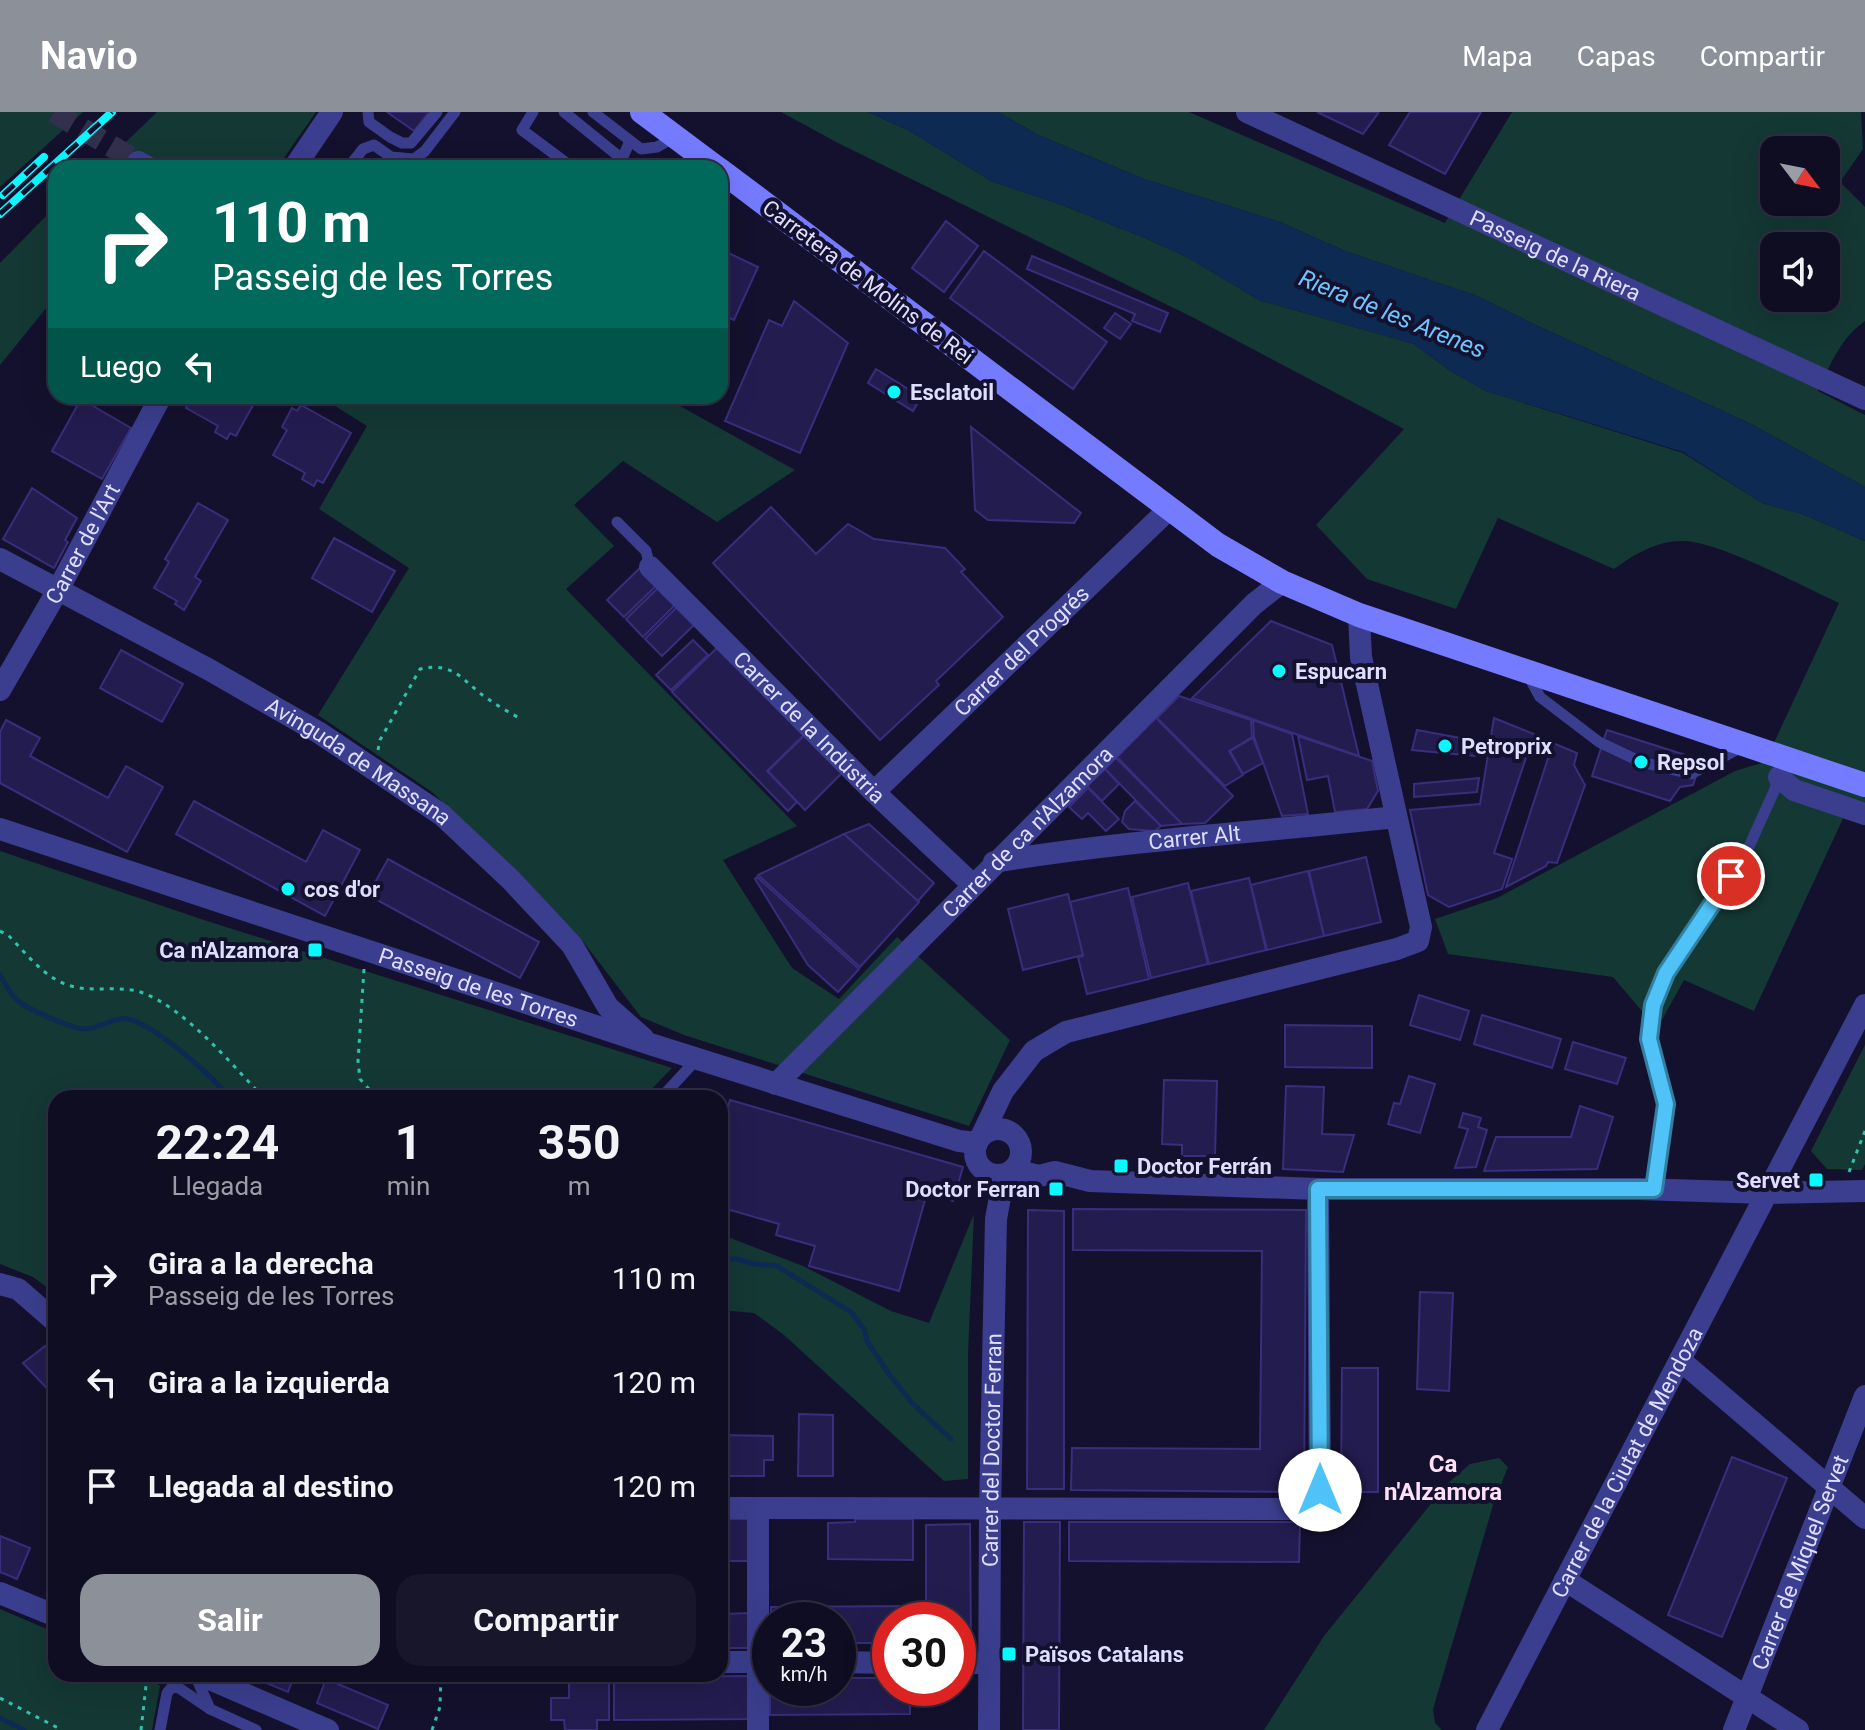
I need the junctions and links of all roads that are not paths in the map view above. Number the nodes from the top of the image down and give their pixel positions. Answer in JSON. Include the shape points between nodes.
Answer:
{"nodes":[{"id":1,"x":332,"y":112,"type":"edge"},
{"id":2,"x":368,"y":112,"type":"edge"},
{"id":3,"x":437,"y":112,"type":"edge"},
{"id":4,"x":455,"y":112,"type":"edge"},
{"id":5,"x":533,"y":112,"type":"edge"},
{"id":6,"x":564,"y":112,"type":"edge"},
{"id":7,"x":593,"y":112,"type":"edge"},
{"id":8,"x":642,"y":112,"type":"edge"},
{"id":9,"x":1247,"y":112,"type":"edge"},
{"id":10,"x":675,"y":137,"type":"junction"},
{"id":11,"x":630,"y":141,"type":"junction"},
{"id":12,"x":413,"y":159,"type":"joint"},
{"id":13,"x":299,"y":160,"type":"edge"},
{"id":14,"x":354,"y":160,"type":"edge"},
{"id":15,"x":562,"y":160,"type":"edge"},
{"id":16,"x":617,"y":160,"type":"edge"},
{"id":17,"x":621,"y":160,"type":"edge"},
{"id":18,"x":707,"y":160,"type":"edge"},
{"id":19,"x":728,"y":176,"type":"edge"},
{"id":20,"x":1865,"y":399,"type":"edge"},
{"id":21,"x":157,"y":404,"type":"edge"},
{"id":22,"x":1168,"y":510,"type":"junction"},
{"id":23,"x":617,"y":522,"type":"dead end"},
{"id":24,"x":0,"y":559,"type":"edge"},
{"id":25,"x":650,"y":567,"type":"joint"},
{"id":26,"x":1282,"y":582,"type":"junction"},
{"id":27,"x":59,"y":588,"type":"junction"},
{"id":28,"x":1359,"y":615,"type":"junction"},
{"id":29,"x":1526,"y":671,"type":"junction"},
{"id":30,"x":0,"y":690,"type":"edge"},
{"id":31,"x":1755,"y":748,"type":"junction"},
{"id":32,"x":1779,"y":777,"type":"junction"},
{"id":33,"x":1865,"y":785,"type":"edge"},
{"id":34,"x":874,"y":792,"type":"junction"},
{"id":35,"x":1865,"y":814,"type":"edge"},
{"id":36,"x":1396,"y":817,"type":"junction"},
{"id":37,"x":0,"y":829,"type":"edge"},
{"id":38,"x":994,"y":862,"type":"junction"},
{"id":39,"x":972,"y":884,"type":"junction"},
{"id":40,"x":1865,"y":1005,"type":"edge"},
{"id":41,"x":650,"y":1044,"type":"junction"},
{"id":42,"x":697,"y":1058,"type":"junction"},
{"id":43,"x":776,"y":1084,"type":"junction"},
{"id":44,"x":668,"y":1090,"type":"edge"},
{"id":45,"x":998,"y":1104,"type":"junction"},
{"id":46,"x":1008,"y":1131,"type":"junction"},
{"id":47,"x":973,"y":1144,"type":"junction"},
{"id":48,"x":1007,"y":1167,"type":"junction"},
{"id":49,"x":1318,"y":1189,"type":"junction"},
{"id":50,"x":1654,"y":1189,"type":"junction"},
{"id":51,"x":1865,"y":1191,"type":"edge"},
{"id":52,"x":1766,"y":1193,"type":"junction"},
{"id":53,"x":0,"y":1284,"type":"edge"},
{"id":54,"x":48,"y":1315,"type":"edge"},
{"id":55,"x":1680,"y":1360,"type":"junction"},
{"id":56,"x":1865,"y":1396,"type":"edge"},
{"id":57,"x":1857,"y":1439,"type":"edge"},
{"id":58,"x":1829,"y":1485,"type":"junction"},
{"id":59,"x":728,"y":1508,"type":"edge"},
{"id":60,"x":758,"y":1509,"type":"junction"},
{"id":61,"x":990,"y":1509,"type":"junction"},
{"id":62,"x":1865,"y":1518,"type":"edge"},
{"id":63,"x":1565,"y":1580,"type":"junction"},
{"id":64,"x":0,"y":1593,"type":"edge"},
{"id":65,"x":762,"y":1602,"type":"edge"},
{"id":66,"x":48,"y":1613,"type":"edge"},
{"id":67,"x":728,"y":1662,"type":"edge"},
{"id":68,"x":752,"y":1662,"type":"edge"},
{"id":69,"x":976,"y":1663,"type":"edge"},
{"id":70,"x":989,"y":1663,"type":"junction"},
{"id":71,"x":199,"y":1682,"type":"edge"},
{"id":72,"x":215,"y":1682,"type":"edge"},
{"id":73,"x":1746,"y":1697,"type":"junction"},
{"id":74,"x":760,"y":1706,"type":"edge"},
{"id":75,"x":210,"y":1709,"type":"junction"},
{"id":76,"x":160,"y":1730,"type":"edge"},
{"id":77,"x":256,"y":1730,"type":"edge"},
{"id":78,"x":328,"y":1730,"type":"edge"},
{"id":79,"x":758,"y":1730,"type":"edge"},
{"id":80,"x":989,"y":1730,"type":"edge"},
{"id":81,"x":1487,"y":1730,"type":"edge"},
{"id":82,"x":1734,"y":1730,"type":"edge"},
{"id":83,"x":1798,"y":1730,"type":"edge"}],
"edges":[{"from":1,"to":13,"type":"street"},
{"from":2,"to":3,"type":"lane","via":[[369,122],[402,143],[411,143]]},
{"from":4,"to":12,"type":"lane"},
{"from":5,"to":15,"type":"lane","via":[[522,130]]},
{"from":6,"to":16,"type":"lane"},
{"from":7,"to":11,"type":"lane"},
{"from":8,"to":10,"type":"main road","name":"Carretera de Molins de Rei"},
{"from":9,"to":20,"type":"street","name":"Passeig de la Riera"},
{"from":10,"to":11,"type":"lane","via":[[641,149]]},
{"from":10,"to":18,"type":"main road","name":"Carretera de Molins de Rei"},
{"from":11,"to":17,"type":"lane"},
{"from":12,"to":14,"type":"lane","via":[[391,157],[374,145]]},
{"from":19,"to":22,"type":"main road","name":"Carretera de Molins de Rei"},
{"from":21,"to":27,"type":"street","name":"Carrer de l'Art"},
{"from":22,"to":26,"type":"main road","name":"Carretera de Molins de Rei"},
{"from":22,"to":34,"type":"street","name":"Carrer del Progrés"},
{"from":23,"to":25,"type":"lane","via":[[646,551]]},
{"from":24,"to":27,"type":"street","name":"Avinguda de Massana"},
{"from":25,"to":34,"type":"street","name":"Carrer de la Indústria"},
{"from":26,"to":28,"type":"main road","name":"Carretera de Molins de Rei"},
{"from":26,"to":38,"type":"street","name":"Carrer de ca n'Alzamora"},
{"from":27,"to":30,"type":"street","name":"Carrer de l'Art"},
{"from":27,"to":41,"type":"street","name":"Avinguda de Massana","via":[[318,732],[442,815],[572,945],[608,1007]]},
{"from":28,"to":29,"type":"main road","name":"Carretera de Molins de Rei"},
{"from":28,"to":36,"type":"street","via":[[1361,657]]},
{"from":29,"to":31,"type":"main road","name":"Carretera de Molins de Rei"},
{"from":29,"to":31,"type":"lane","via":[[1540,697],[1599,742],[1641,762],[1691,774]]},
{"from":31,"to":32,"type":"lane"},
{"from":31,"to":33,"type":"main road"},
{"from":32,"to":35,"type":"street","via":[[1794,790]]},
{"from":32,"to":50,"type":"lane","via":[[1747,851],[1666,973],[1653,1005],[1649,1039],[1666,1104]]},
{"from":34,"to":39,"type":"street","name":"Carrer de la Indústria"},
{"from":36,"to":38,"type":"street","name":"Carrer Alt","via":[[1171,838]]},
{"from":36,"to":45,"type":"street","via":[[1421,927],[1418,941],[1066,1032],[1034,1051]]},
{"from":37,"to":41,"type":"street","name":"Passeig de les Torres"},
{"from":38,"to":39,"type":"street","name":"Carrer de ca n'Alzamora"},
{"from":39,"to":43,"type":"street","name":"Carrer de ca n'Alzamora"},
{"from":40,"to":52,"type":"street","name":"Carrer de la Ciutat de Mendoza"},
{"from":41,"to":42,"type":"street","name":"Passeig de les Torres"},
{"from":42,"to":43,"type":"street","name":"Passeig de les Torres"},
{"from":42,"to":44,"type":"lane"},
{"from":43,"to":47,"type":"street","name":"Passeig de les Torres"},
{"from":45,"to":46,"type":"street"},
{"from":45,"to":47,"type":"street"},
{"from":46,"to":47,"type":"street","via":[[990,1130]]},
{"from":46,"to":48,"type":"street","via":[[1016,1137]]},
{"from":47,"to":48,"type":"street","via":[[981,1169]]},
{"from":48,"to":49,"type":"street","via":[[1050,1165],[1055,1172],[1090,1181]]},
{"from":48,"to":61,"type":"street","name":"Carrer del Doctor Ferran","via":[[996,1219]]},
{"from":49,"to":50,"type":"street"},
{"from":49,"to":61,"type":"street","via":[[1320,1490],[1311,1509]]},
{"from":50,"to":52,"type":"street"},
{"from":51,"to":52,"type":"street"},
{"from":52,"to":55,"type":"street","name":"Carrer de la Ciutat de Mendoza"},
{"from":53,"to":54,"type":"street","via":[[18,1289]]},
{"from":55,"to":58,"type":"street"},
{"from":55,"to":63,"type":"street","name":"Carrer de la Ciutat de Mendoza"},
{"from":56,"to":57,"type":"street","name":"Carrer de Miquel Servet"},
{"from":57,"to":58,"type":"street","name":"Carrer de Miquel Servet"},
{"from":58,"to":62,"type":"street"},
{"from":58,"to":73,"type":"street","name":"Carrer de Miquel Servet"},
{"from":59,"to":60,"type":"street"},
{"from":60,"to":61,"type":"street"},
{"from":60,"to":65,"type":"street"},
{"from":61,"to":70,"type":"street","name":"Carrer del Doctor Ferran"},
{"from":63,"to":73,"type":"street"},
{"from":63,"to":81,"type":"street","name":"Carrer de la Ciutat de Mendoza"},
{"from":64,"to":66,"type":"street"},
{"from":67,"to":68,"type":"street"},
{"from":69,"to":70,"type":"street"},
{"from":70,"to":80,"type":"street","name":"Carrer del Doctor Ferran"},
{"from":71,"to":75,"type":"lane"},
{"from":72,"to":78,"type":"street"},
{"from":73,"to":82,"type":"street","name":"Carrer de Miquel Servet"},
{"from":73,"to":83,"type":"street"},
{"from":74,"to":79,"type":"street"},
{"from":75,"to":76,"type":"lane","via":[[172,1687]]},
{"from":75,"to":77,"type":"lane"}]}
